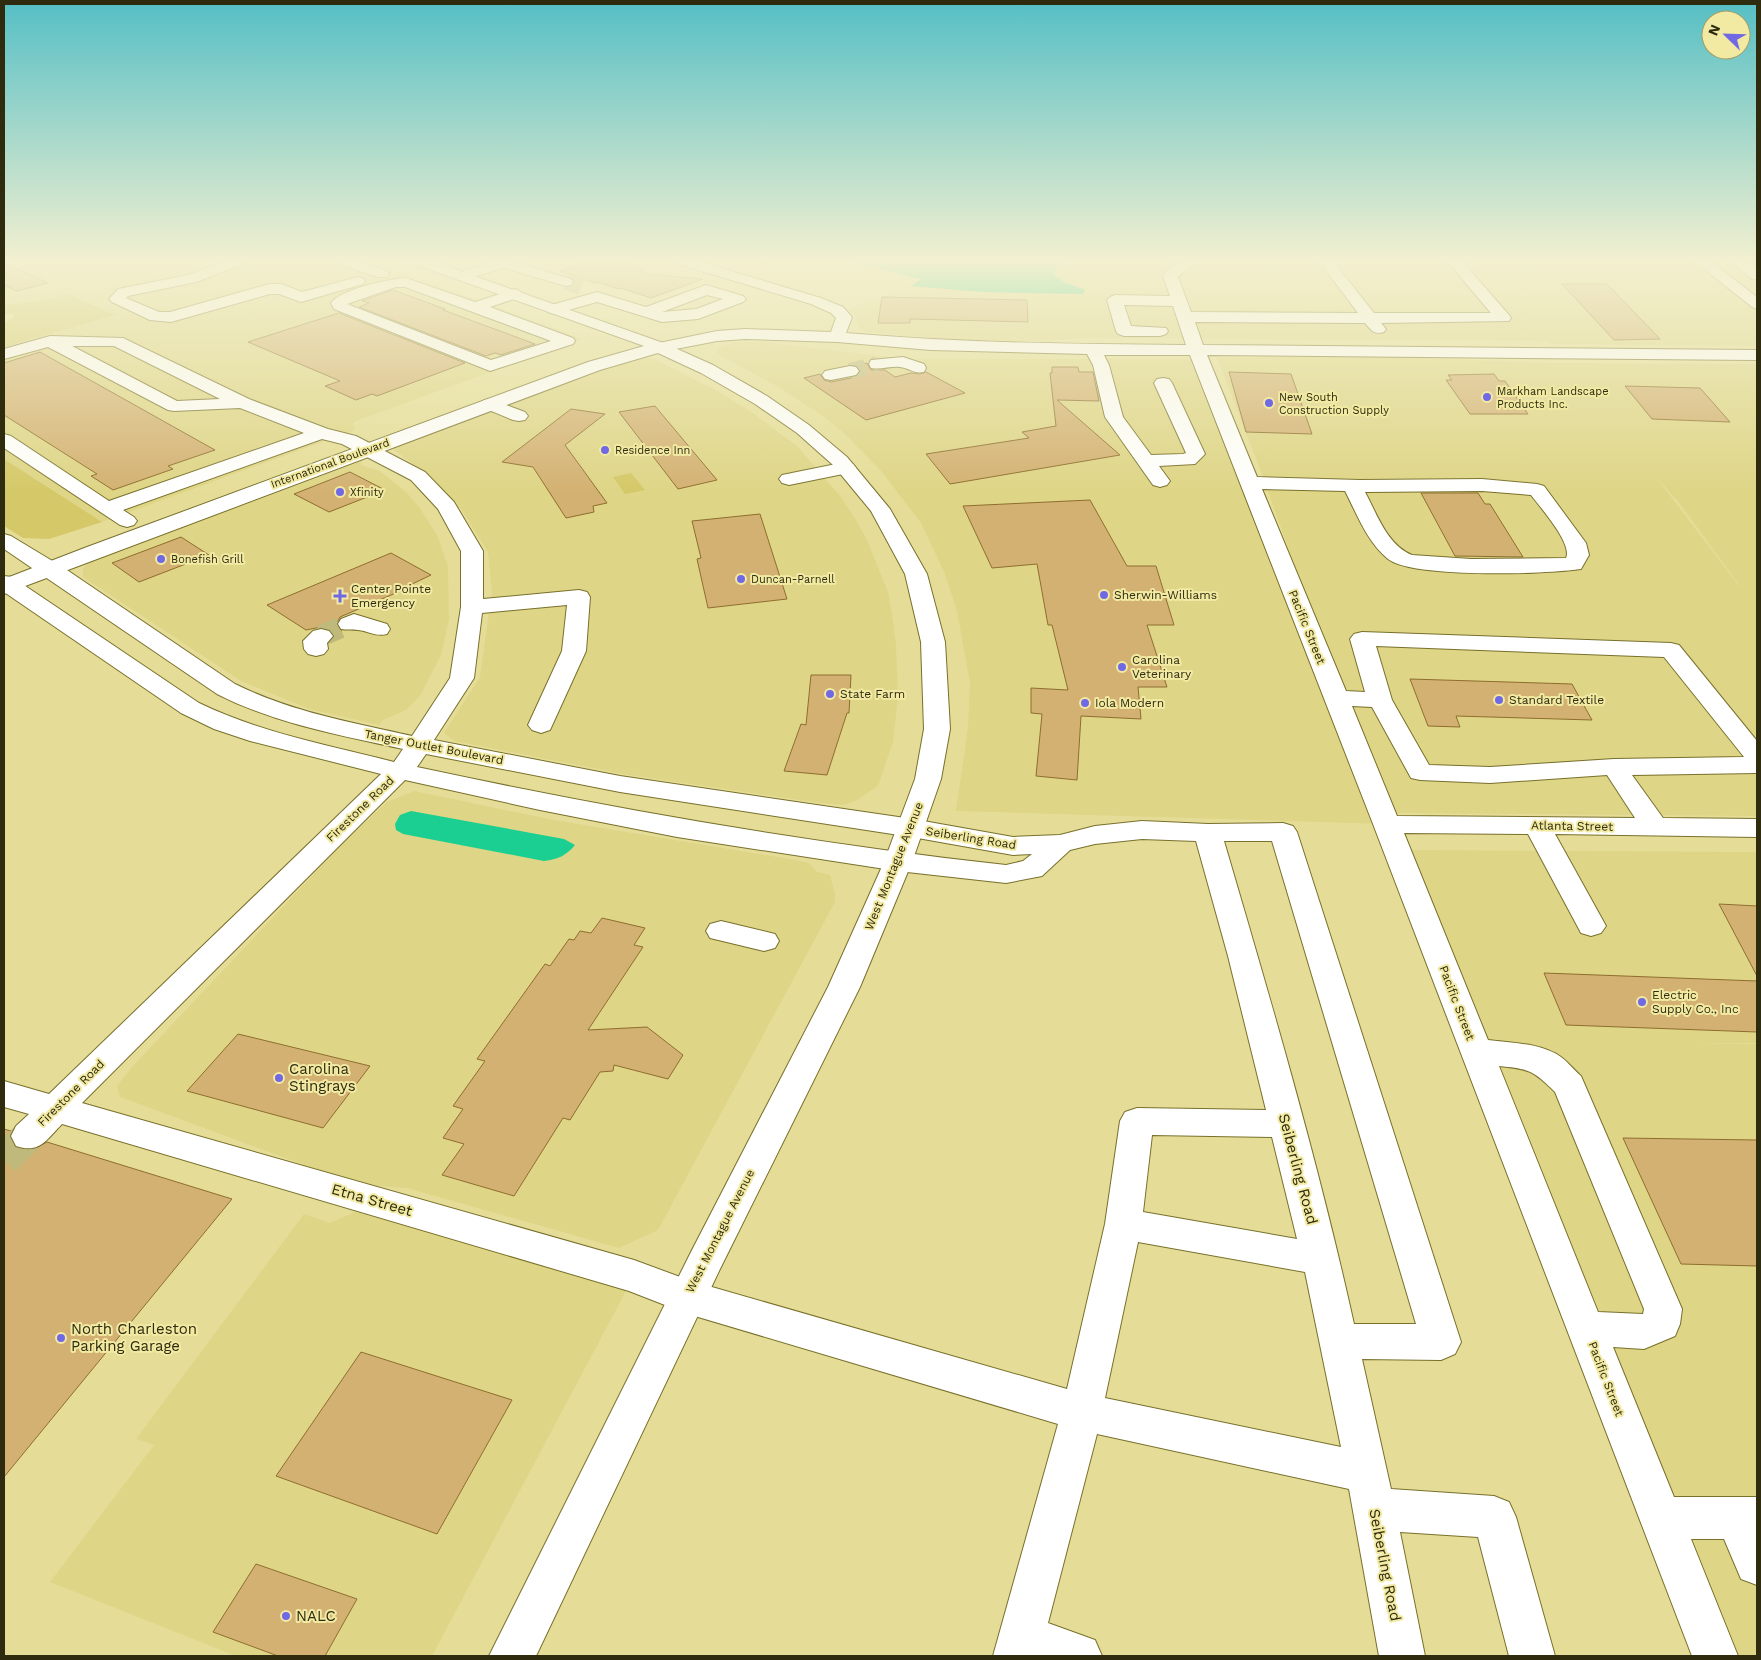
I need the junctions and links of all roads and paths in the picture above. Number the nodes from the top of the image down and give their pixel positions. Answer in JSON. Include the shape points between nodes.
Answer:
{"nodes":[{"id":1,"x":421,"y":338,"type":"edge"},
{"id":2,"x":558,"y":338,"type":"edge"},
{"id":3,"x":638,"y":338,"type":"edge"},
{"id":4,"x":640,"y":338,"type":"edge"},
{"id":5,"x":711,"y":338,"type":"edge"},
{"id":6,"x":854,"y":338,"type":"edge"},
{"id":7,"x":1159,"y":338,"type":"edge"},
{"id":8,"x":1192,"y":338,"type":"edge"},
{"id":9,"x":1265,"y":338,"type":"edge"},
{"id":10,"x":1382,"y":338,"type":"edge"},
{"id":11,"x":50,"y":341,"type":"junction"},
{"id":12,"x":660,"y":347,"type":"junction"},
{"id":13,"x":1382,"y":347,"type":"junction"},
{"id":14,"x":1093,"y":350,"type":"junction"},
{"id":15,"x":4,"y":354,"type":"edge"},
{"id":16,"x":529,"y":354,"type":"junction"},
{"id":17,"x":1757,"y":355,"type":"edge"},
{"id":18,"x":877,"y":364,"type":"tunnel mouth"},
{"id":19,"x":558,"y":365,"type":"junction"},
{"id":20,"x":918,"y":368,"type":"dead end"},
{"id":21,"x":850,"y":370,"type":"tunnel mouth"},
{"id":22,"x":831,"y":375,"type":"dead end"},
{"id":23,"x":1163,"y":383,"type":"dead end"},
{"id":24,"x":243,"y":403,"type":"junction"},
{"id":25,"x":490,"y":404,"type":"junction"},
{"id":26,"x":519,"y":416,"type":"dead end"},
{"id":27,"x":321,"y":433,"type":"junction"},
{"id":28,"x":4,"y":440,"type":"edge"},
{"id":29,"x":358,"y":445,"type":"junction"},
{"id":30,"x":1146,"y":461,"type":"junction"},
{"id":31,"x":846,"y":468,"type":"junction"},
{"id":32,"x":789,"y":478,"type":"dead end"},
{"id":33,"x":1160,"y":481,"type":"dead end"},
{"id":34,"x":1249,"y":482,"type":"junction"},
{"id":35,"x":1352,"y":486,"type":"junction"},
{"id":36,"x":106,"y":509,"type":"junction"},
{"id":37,"x":127,"y":521,"type":"junction"},
{"id":38,"x":4,"y":540,"type":"edge"},
{"id":39,"x":39,"y":562,"type":"junction"},
{"id":40,"x":5,"y":580,"type":"edge"},
{"id":41,"x":472,"y":607,"type":"junction"},
{"id":42,"x":349,"y":624,"type":"tunnel mouth"},
{"id":43,"x":379,"y":628,"type":"dead end"},
{"id":44,"x":1336,"y":698,"type":"junction"},
{"id":45,"x":1380,"y":700,"type":"junction"},
{"id":46,"x":541,"y":725,"type":"dead end"},
{"id":47,"x":418,"y":745,"type":"junction"},
{"id":48,"x":1757,"y":757,"type":"edge"},
{"id":49,"x":1757,"y":765,"type":"edge"},
{"id":50,"x":1614,"y":767,"type":"junction"},
{"id":51,"x":400,"y":771,"type":"junction"},
{"id":52,"x":1387,"y":824,"type":"junction"},
{"id":53,"x":1537,"y":826,"type":"junction"},
{"id":54,"x":1655,"y":827,"type":"junction"},
{"id":55,"x":912,"y":828,"type":"junction"},
{"id":56,"x":1757,"y":828,"type":"edge"},
{"id":57,"x":1208,"y":832,"type":"junction"},
{"id":58,"x":1060,"y":844,"type":"junction"},
{"id":59,"x":898,"y":862,"type":"junction"},
{"id":60,"x":1590,"y":926,"type":"dead end"},
{"id":61,"x":721,"y":931,"type":"dead end"},
{"id":62,"x":764,"y":941,"type":"dead end"},
{"id":63,"x":1476,"y":1051,"type":"junction"},
{"id":64,"x":4,"y":1094,"type":"edge"},
{"id":65,"x":55,"y":1109,"type":"junction"},
{"id":66,"x":1286,"y":1124,"type":"junction"},
{"id":67,"x":28,"y":1136,"type":"tunnel mouth"},
{"id":68,"x":1123,"y":1224,"type":"junction"},
{"id":69,"x":1321,"y":1258,"type":"junction"},
{"id":70,"x":688,"y":1297,"type":"junction"},
{"id":71,"x":1586,"y":1328,"type":"junction"},
{"id":72,"x":1338,"y":1341,"type":"junction"},
{"id":73,"x":1082,"y":1412,"type":"junction"},
{"id":74,"x":1370,"y":1491,"type":"junction"},
{"id":75,"x":1660,"y":1518,"type":"junction"},
{"id":76,"x":1747,"y":1518,"type":"edge"},
{"id":77,"x":1757,"y":1564,"type":"edge"},
{"id":78,"x":1018,"y":1647,"type":"edge"},
{"id":79,"x":512,"y":1656,"type":"edge"},
{"id":80,"x":1079,"y":1656,"type":"edge"},
{"id":81,"x":1402,"y":1656,"type":"edge"},
{"id":82,"x":1532,"y":1656,"type":"edge"},
{"id":83,"x":1715,"y":1656,"type":"edge"}],
"edges":[{"from":1,"to":16,"type":"street","via":[[490,366]]},
{"from":2,"to":16,"type":"street","via":[[567,342]]},
{"from":3,"to":19,"type":"street","name":"International Boulevard"},
{"from":4,"to":12,"type":"street","name":"West Montague Avenue"},
{"from":5,"to":12,"type":"street","name":"International Boulevard"},
{"from":6,"to":14,"type":"street","via":[[931,345]]},
{"from":7,"to":14,"type":"street"},
{"from":8,"to":34,"type":"street","name":"Pacific Street"},
{"from":9,"to":13,"type":"street"},
{"from":10,"to":13,"type":"street"},
{"from":11,"to":15,"type":"street","name":"Firestone Road"},
{"from":11,"to":24,"type":"street","name":"Firestone Road","via":[[117,340]]},
{"from":11,"to":24,"type":"street","via":[[174,406]]},
{"from":12,"to":25,"type":"street","name":"International Boulevard","via":[[594,366]]},
{"from":12,"to":31,"type":"street","name":"West Montague Avenue","via":[[761,400],[802,429]]},
{"from":13,"to":17,"type":"street"},
{"from":14,"to":30,"type":"street","via":[[1101,364],[1114,417]]},
{"from":16,"to":19,"type":"street"},
{"from":18,"to":20,"type":"street","via":[[903,362]]},
{"from":19,"to":29,"type":"street","name":"International Boulevard"},
{"from":21,"to":22,"type":"street"},
{"from":23,"to":30,"type":"street","via":[[1196,454],[1188,460]]},
{"from":24,"to":27,"type":"street","name":"Firestone Road"},
{"from":25,"to":26,"type":"street"},
{"from":25,"to":29,"type":"street","name":"International Boulevard"},
{"from":27,"to":29,"type":"street","name":"Firestone Road"},
{"from":27,"to":36,"type":"street"},
{"from":28,"to":36,"type":"street"},
{"from":29,"to":37,"type":"street","name":"International Boulevard"},
{"from":29,"to":39,"type":"street","name":"International Boulevard"},
{"from":29,"to":41,"type":"street","name":"Firestone Road","via":[[418,476],[447,506],[472,551]]},
{"from":30,"to":33,"type":"street"},
{"from":31,"to":32,"type":"street"},
{"from":31,"to":55,"type":"street","name":"West Montague Avenue","via":[[880,509],[916,574],[933,642],[937,728],[928,779]]},
{"from":34,"to":35,"type":"street"},
{"from":34,"to":44,"type":"street","name":"Pacific Street"},
{"from":35,"to":35,"type":"street","via":[[1512,485],[1537,490],[1576,543],[1578,555],[1573,564],[1552,566],[1420,564],[1398,557],[1382,540]]},
{"from":36,"to":37,"type":"street"},
{"from":37,"to":39,"type":"street","name":"International Boulevard"},
{"from":38,"to":39,"type":"street","name":"Tanger Outlet Boulevard"},
{"from":39,"to":40,"type":"street","name":"International Boulevard"},
{"from":39,"to":47,"type":"street","name":"Tanger Outlet Boulevard","via":[[226,689],[254,703],[297,718]]},
{"from":40,"to":51,"type":"street","via":[[159,689],[223,724]]},
{"from":41,"to":46,"type":"street","via":[[579,597],[574,651]]},
{"from":41,"to":47,"type":"street","name":"Firestone Road","via":[[462,678]]},
{"from":42,"to":43,"type":"street","via":[[354,621]]},
{"from":44,"to":45,"type":"street"},
{"from":44,"to":52,"type":"street","name":"Pacific Street"},
{"from":45,"to":48,"type":"street","via":[[1362,640],[1671,650]]},
{"from":45,"to":50,"type":"street","via":[[1420,772],[1490,774]]},
{"from":47,"to":51,"type":"street","name":"Firestone Road"},
{"from":47,"to":55,"type":"street","name":"Tanger Outlet Boulevard","via":[[620,784]]},
{"from":49,"to":50,"type":"street"},
{"from":50,"to":54,"type":"street"},
{"from":51,"to":59,"type":"street","via":[[677,828]]},
{"from":51,"to":65,"type":"street","name":"Firestone Road"},
{"from":52,"to":53,"type":"street","name":"Atlanta Street"},
{"from":52,"to":63,"type":"street","name":"Pacific Street"},
{"from":53,"to":54,"type":"street","name":"Atlanta Street"},
{"from":53,"to":60,"type":"street"},
{"from":54,"to":56,"type":"street","name":"Atlanta Street"},
{"from":55,"to":58,"type":"street","name":"Seiberling Road","via":[[1013,846]]},
{"from":55,"to":59,"type":"street","name":"West Montague Avenue"},
{"from":57,"to":58,"type":"street","name":"Seiberling Road","via":[[1142,830],[1095,835]]},
{"from":57,"to":66,"type":"street","name":"Seiberling Road"},
{"from":57,"to":72,"type":"street","via":[[1283,832],[1441,1342]]},
{"from":58,"to":59,"type":"street","name":"Seiberling Road","via":[[1032,869],[1006,874]]},
{"from":59,"to":70,"type":"street","name":"West Montague Avenue","via":[[844,986]]},
{"from":61,"to":62,"type":"street"},
{"from":63,"to":71,"type":"street","name":"Pacific Street"},
{"from":63,"to":71,"type":"street","via":[[1529,1057],[1548,1065],[1570,1085],[1662,1309],[1661,1324],[1644,1332]]},
{"from":64,"to":65,"type":"street","name":"Etna Street"},
{"from":65,"to":67,"type":"street","name":"Firestone Road"},
{"from":65,"to":70,"type":"street","name":"Etna Street","via":[[634,1276]]},
{"from":66,"to":68,"type":"street","via":[[1136,1121]]},
{"from":66,"to":69,"type":"street","name":"Seiberling Road"},
{"from":68,"to":69,"type":"street"},
{"from":68,"to":73,"type":"street"},
{"from":69,"to":72,"type":"street","name":"Seiberling Road"},
{"from":70,"to":73,"type":"street","name":"Etna Street"},
{"from":70,"to":79,"type":"street","name":"West Montague Avenue"},
{"from":71,"to":75,"type":"street","name":"Pacific Street"},
{"from":72,"to":74,"type":"street","name":"Seiberling Road"},
{"from":73,"to":74,"type":"street","name":"Etna Street"},
{"from":73,"to":78,"type":"street"},
{"from":74,"to":81,"type":"street","name":"Seiberling Road"},
{"from":74,"to":82,"type":"street","name":"Etna Street","via":[[1494,1517]]},
{"from":75,"to":76,"type":"street"},
{"from":75,"to":83,"type":"street","name":"Pacific Street"},
{"from":76,"to":77,"type":"street"},
{"from":78,"to":80,"type":"street"}]}
